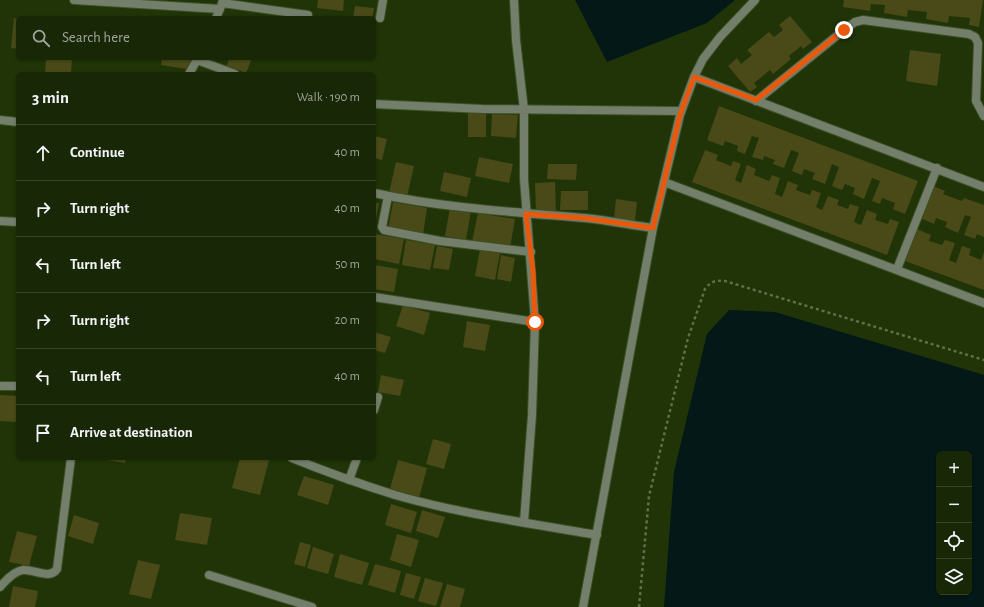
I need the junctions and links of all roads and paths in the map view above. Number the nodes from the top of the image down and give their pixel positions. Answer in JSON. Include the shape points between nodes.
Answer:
{"nodes":[{"id":1,"x":74,"y":0,"type":"edge"},
{"id":2,"x":382,"y":0,"type":"edge"},
{"id":3,"x":514,"y":0,"type":"edge"},
{"id":4,"x":755,"y":0,"type":"edge"},
{"id":5,"x":222,"y":4,"type":"edge"},
{"id":6,"x":308,"y":15,"type":"dead end"},
{"id":7,"x":217,"y":16,"type":"edge"},
{"id":8,"x":380,"y":18,"type":"dead end"},
{"id":9,"x":197,"y":60,"type":"edge"},
{"id":10,"x":201,"y":60,"type":"edge"},
{"id":11,"x":190,"y":72,"type":"edge"},
{"id":12,"x":231,"y":72,"type":"edge"},
{"id":13,"x":694,"y":77,"type":"junction"},
{"id":14,"x":756,"y":100,"type":"junction"},
{"id":15,"x":376,"y":104,"type":"edge"},
{"id":16,"x":524,"y":110,"type":"junction"},
{"id":17,"x":682,"y":111,"type":"junction"},
{"id":18,"x":984,"y":116,"type":"edge"},
{"id":19,"x":0,"y":120,"type":"edge"},
{"id":20,"x":16,"y":122,"type":"edge"},
{"id":21,"x":937,"y":168,"type":"junction"},
{"id":22,"x":664,"y":182,"type":"junction"},
{"id":23,"x":984,"y":187,"type":"edge"},
{"id":24,"x":376,"y":193,"type":"edge"},
{"id":25,"x":388,"y":196,"type":"junction"},
{"id":26,"x":526,"y":214,"type":"junction"},
{"id":27,"x":0,"y":221,"type":"edge"},
{"id":28,"x":16,"y":222,"type":"edge"},
{"id":29,"x":653,"y":228,"type":"junction"},
{"id":30,"x":530,"y":252,"type":"junction"},
{"id":31,"x":897,"y":269,"type":"junction"},
{"id":32,"x":376,"y":297,"type":"edge"},
{"id":33,"x":984,"y":303,"type":"edge"},
{"id":34,"x":535,"y":322,"type":"junction"},
{"id":35,"x":984,"y":360,"type":"edge"},
{"id":36,"x":0,"y":386,"type":"edge"},
{"id":37,"x":16,"y":386,"type":"edge"},
{"id":38,"x":378,"y":397,"type":"dead end"},
{"id":39,"x":376,"y":404,"type":"edge"},
{"id":40,"x":71,"y":460,"type":"edge"},
{"id":41,"x":297,"y":460,"type":"edge"},
{"id":42,"x":356,"y":460,"type":"edge"},
{"id":43,"x":349,"y":480,"type":"junction"},
{"id":44,"x":524,"y":522,"type":"junction"},
{"id":45,"x":597,"y":535,"type":"junction"},
{"id":46,"x":209,"y":575,"type":"dead end"},
{"id":47,"x":0,"y":587,"type":"edge"},
{"id":48,"x":312,"y":607,"type":"edge"},
{"id":49,"x":583,"y":607,"type":"edge"},
{"id":50,"x":639,"y":607,"type":"edge"}],
"edges":[{"from":1,"to":5,"type":"street"},
{"from":2,"to":8,"type":"street"},
{"from":3,"to":16,"type":"street"},
{"from":4,"to":13,"type":"street","via":[[720,37],[703,59]]},
{"from":5,"to":6,"type":"street"},
{"from":5,"to":7,"type":"street"},
{"from":9,"to":11,"type":"street"},
{"from":10,"to":12,"type":"street"},
{"from":13,"to":14,"type":"street"},
{"from":13,"to":17,"type":"street"},
{"from":14,"to":18,"type":"street","via":[[844,30],[863,20],[969,34],[975,37],[978,43],[976,101]]},
{"from":14,"to":21,"type":"street"},
{"from":15,"to":16,"type":"street"},
{"from":16,"to":17,"type":"street"},
{"from":16,"to":26,"type":"street"},
{"from":17,"to":22,"type":"street"},
{"from":19,"to":20,"type":"street"},
{"from":21,"to":23,"type":"street"},
{"from":21,"to":31,"type":"street"},
{"from":22,"to":29,"type":"street"},
{"from":22,"to":31,"type":"street"},
{"from":24,"to":25,"type":"street"},
{"from":25,"to":26,"type":"street"},
{"from":25,"to":30,"type":"street","via":[[382,227],[384,230]]},
{"from":26,"to":29,"type":"street","via":[[584,218]]},
{"from":26,"to":30,"type":"street"},
{"from":27,"to":28,"type":"street"},
{"from":29,"to":45,"type":"street"},
{"from":30,"to":34,"type":"street"},
{"from":31,"to":33,"type":"street"},
{"from":32,"to":34,"type":"street"},
{"from":34,"to":44,"type":"street","via":[[532,415]]},
{"from":35,"to":50,"type":"path","via":[[726,281],[717,280],[710,284],[705,289],[688,338],[649,496]]},
{"from":36,"to":37,"type":"street"},
{"from":38,"to":39,"type":"street"},
{"from":40,"to":47,"type":"street","via":[[55,572],[49,574],[18,571]]},
{"from":41,"to":43,"type":"street"},
{"from":42,"to":43,"type":"street"},
{"from":43,"to":44,"type":"street","via":[[396,495],[462,511]]},
{"from":44,"to":45,"type":"street"},
{"from":45,"to":49,"type":"street"},
{"from":46,"to":48,"type":"street"}]}
